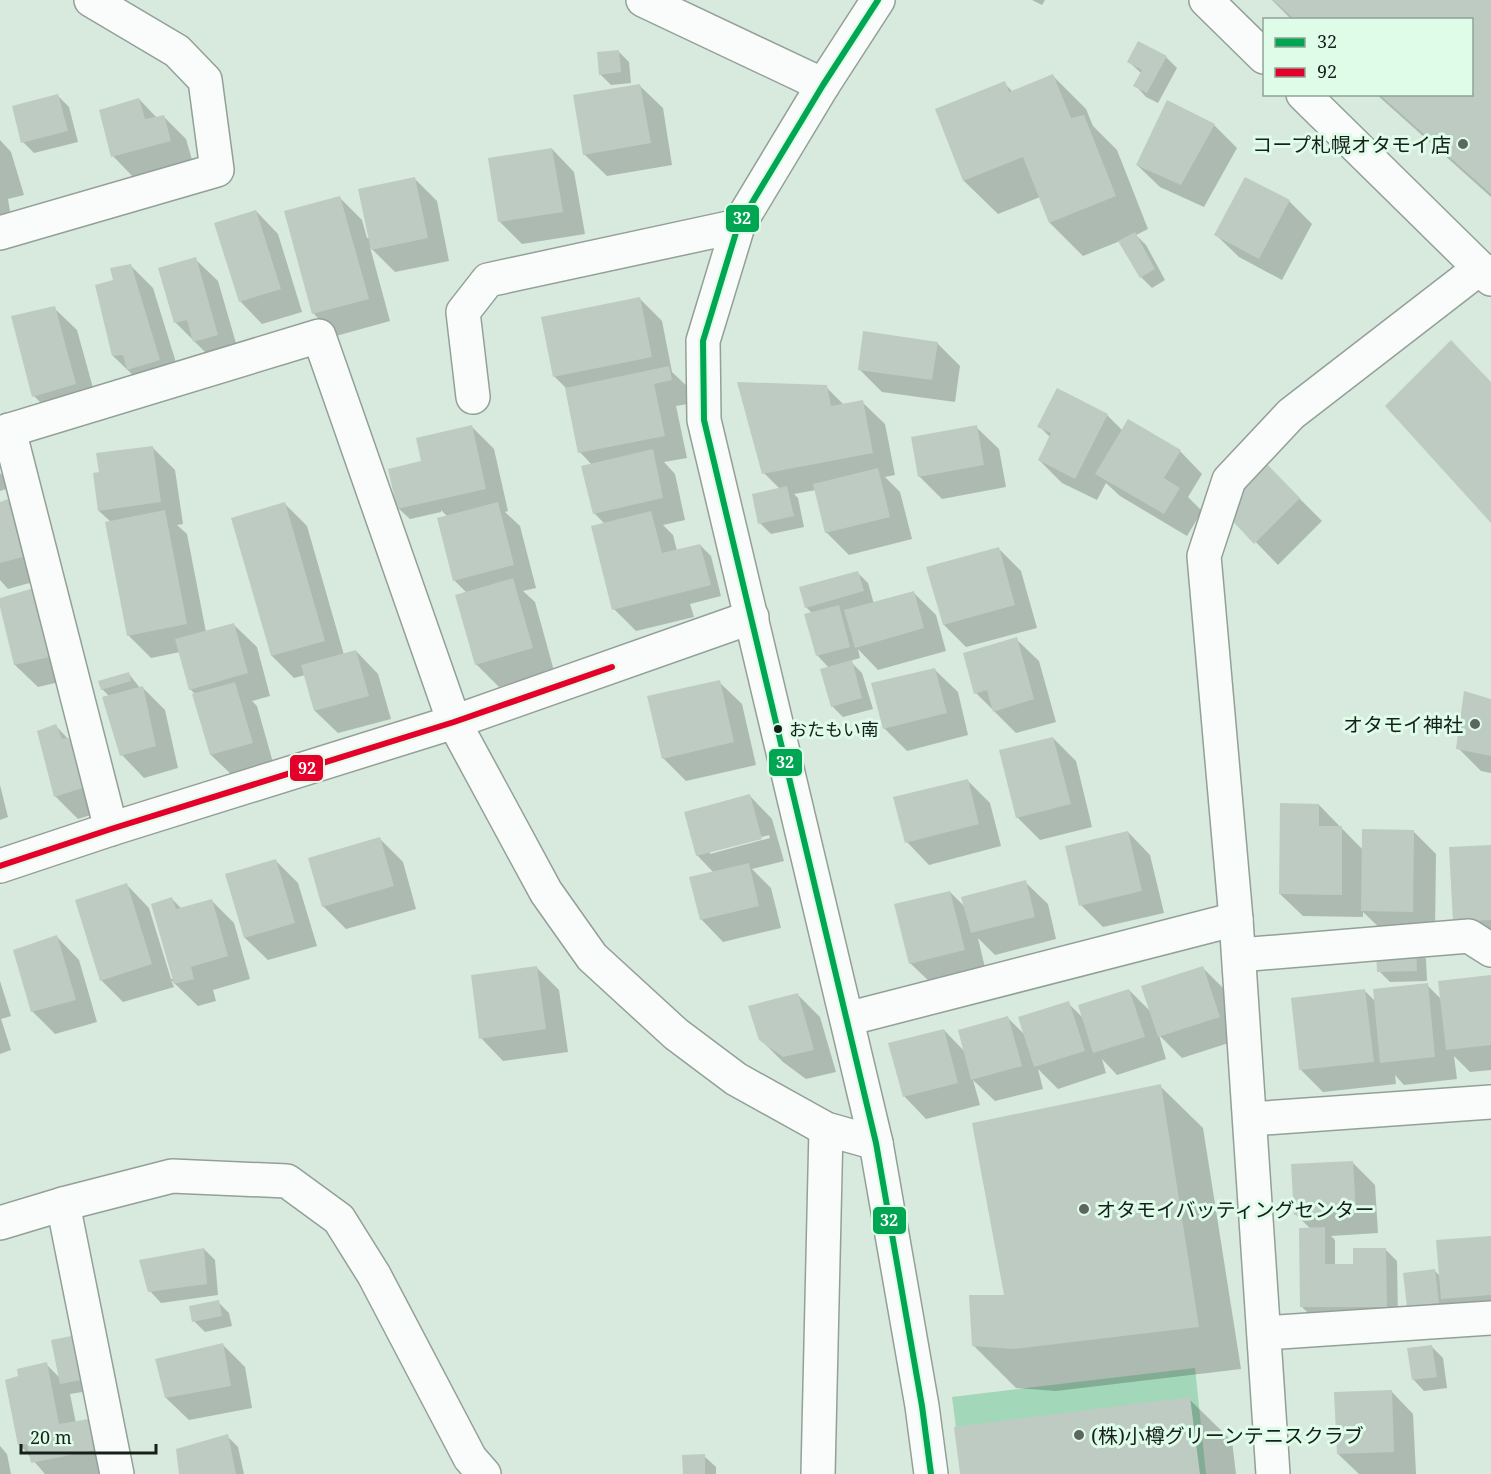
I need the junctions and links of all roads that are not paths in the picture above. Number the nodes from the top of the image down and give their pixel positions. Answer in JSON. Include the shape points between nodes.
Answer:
{"nodes":[{"id":1,"x":91,"y":0,"type":"edge"},
{"id":2,"x":643,"y":0,"type":"edge"},
{"id":3,"x":878,"y":0,"type":"edge"},
{"id":4,"x":1206,"y":0,"type":"edge"},
{"id":5,"x":1263,"y":56,"type":"edge"},
{"id":6,"x":823,"y":85,"type":"junction"},
{"id":7,"x":1305,"y":96,"type":"edge"},
{"id":8,"x":738,"y":226,"type":"junction"},
{"id":9,"x":0,"y":233,"type":"edge"},
{"id":10,"x":1486,"y":273,"type":"edge"},
{"id":11,"x":473,"y":397,"type":"dead end"},
{"id":12,"x":4,"y":432,"type":"edge"},
{"id":13,"x":752,"y":617,"type":"junction"},
{"id":14,"x":454,"y":722,"type":"junction"},
{"id":15,"x":111,"y":828,"type":"junction"},
{"id":16,"x":0,"y":866,"type":"edge"},
{"id":17,"x":1236,"y":919,"type":"junction"},
{"id":18,"x":1491,"y":950,"type":"edge"},
{"id":19,"x":1239,"y":954,"type":"junction"},
{"id":20,"x":847,"y":1019,"type":"junction"},
{"id":21,"x":1491,"y":1102,"type":"edge"},
{"id":22,"x":1250,"y":1119,"type":"junction"},
{"id":23,"x":826,"y":1129,"type":"junction"},
{"id":24,"x":876,"y":1143,"type":"junction"},
{"id":25,"x":63,"y":1204,"type":"junction"},
{"id":26,"x":0,"y":1223,"type":"edge"},
{"id":27,"x":1491,"y":1318,"type":"edge"},
{"id":28,"x":1264,"y":1333,"type":"junction"},
{"id":29,"x":117,"y":1474,"type":"edge"},
{"id":30,"x":484,"y":1474,"type":"edge"},
{"id":31,"x":818,"y":1474,"type":"edge"},
{"id":32,"x":931,"y":1474,"type":"edge"},
{"id":33,"x":1273,"y":1474,"type":"edge"}],
"edges":[{"from":1,"to":9,"type":"street","via":[[177,51],[205,80],[217,170]]},
{"from":2,"to":6,"type":"street"},
{"from":3,"to":6,"type":"street"},
{"from":4,"to":5,"type":"street"},
{"from":6,"to":8,"type":"street"},
{"from":7,"to":10,"type":"street"},
{"from":8,"to":11,"type":"street","via":[[488,280],[463,312]]},
{"from":8,"to":13,"type":"street","via":[[704,341],[704,420]]},
{"from":10,"to":17,"type":"street","via":[[1291,414],[1228,480],[1204,556]]},
{"from":12,"to":14,"type":"street","via":[[319,336]]},
{"from":12,"to":15,"type":"street"},
{"from":13,"to":14,"type":"street"},
{"from":13,"to":20,"type":"street"},
{"from":14,"to":15,"type":"street"},
{"from":14,"to":23,"type":"street","via":[[546,892],[592,957],[676,1034],[736,1079]]},
{"from":15,"to":16,"type":"street"},
{"from":17,"to":19,"type":"street"},
{"from":17,"to":20,"type":"street"},
{"from":18,"to":19,"type":"street","via":[[1469,936]]},
{"from":19,"to":22,"type":"street"},
{"from":20,"to":24,"type":"street"},
{"from":21,"to":22,"type":"street"},
{"from":22,"to":28,"type":"street"},
{"from":23,"to":24,"type":"street"},
{"from":23,"to":31,"type":"street"},
{"from":24,"to":32,"type":"street"},
{"from":25,"to":26,"type":"street"},
{"from":25,"to":29,"type":"street"},
{"from":25,"to":30,"type":"street","via":[[172,1176],[287,1181],[339,1219],[374,1275],[470,1458]]},
{"from":27,"to":28,"type":"street"},
{"from":28,"to":33,"type":"street"}]}
